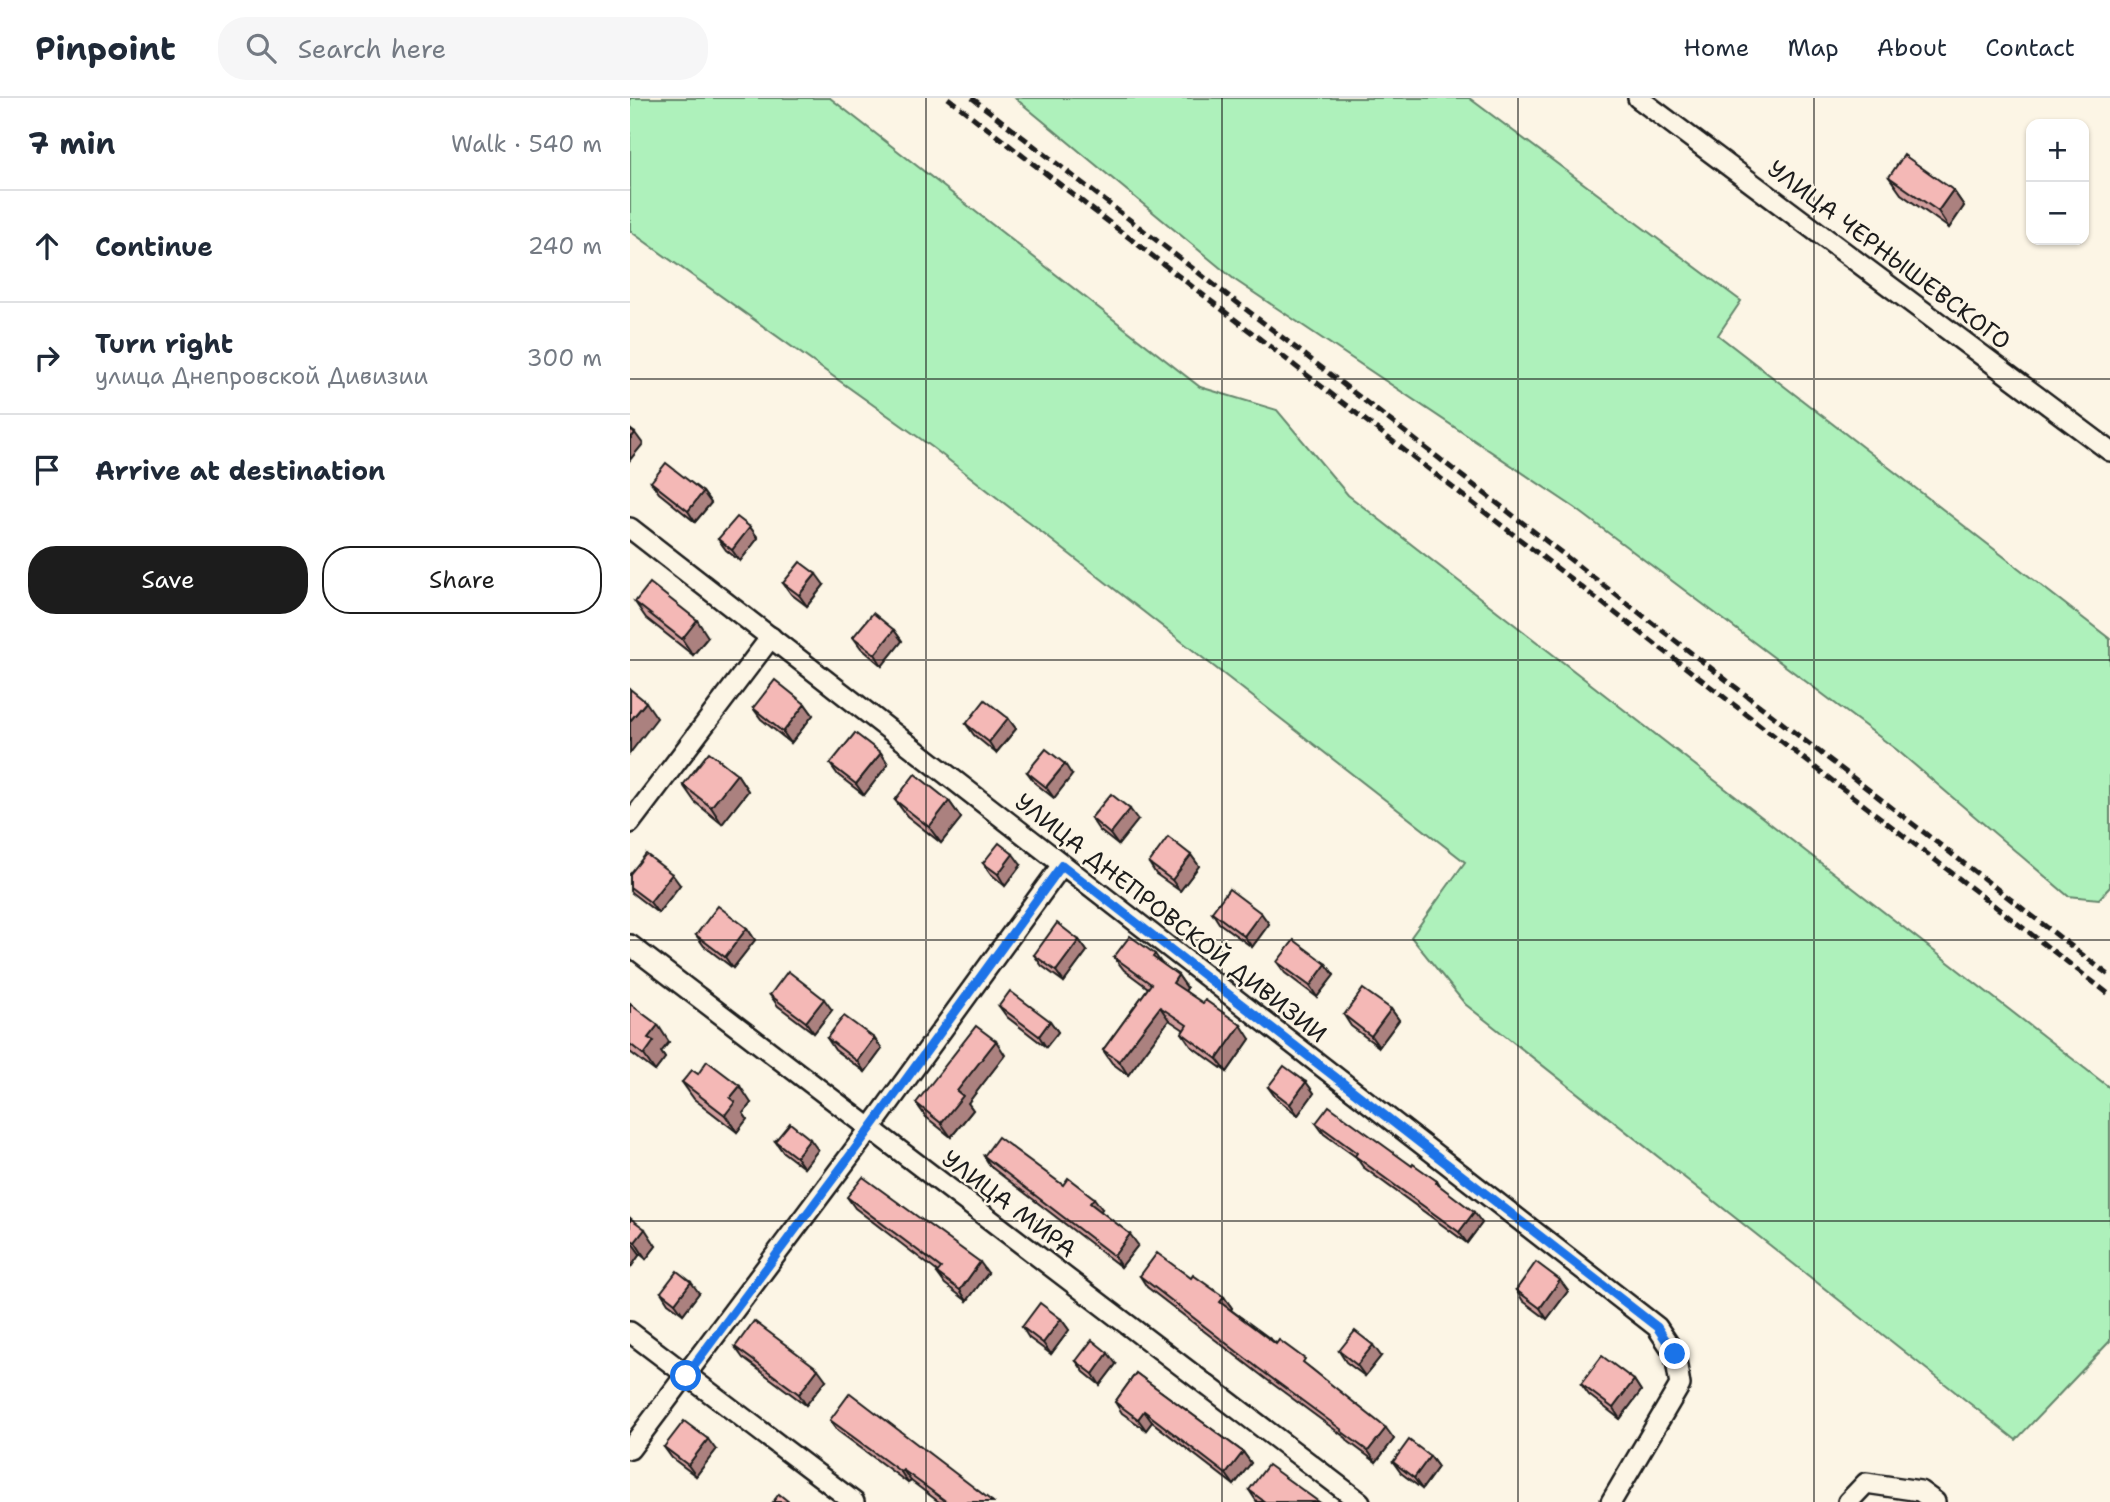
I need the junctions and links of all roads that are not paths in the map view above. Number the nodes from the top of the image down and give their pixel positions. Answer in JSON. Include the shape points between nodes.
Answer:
{"nodes":[{"id":1,"x":1639,"y":98,"type":"edge"},
{"id":2,"x":2110,"y":451,"type":"edge"},
{"id":3,"x":630,"y":528,"type":"edge"},
{"id":4,"x":771,"y":637,"type":"junction"},
{"id":5,"x":630,"y":823,"type":"edge"},
{"id":6,"x":1062,"y":865,"type":"junction"},
{"id":7,"x":630,"y":945,"type":"edge"},
{"id":8,"x":870,"y":1129,"type":"junction"},
{"id":9,"x":630,"y":1332,"type":"edge"},
{"id":10,"x":686,"y":1376,"type":"junction"},
{"id":11,"x":630,"y":1449,"type":"edge"},
{"id":12,"x":854,"y":1502,"type":"edge"},
{"id":13,"x":1360,"y":1502,"type":"edge"},
{"id":14,"x":1611,"y":1502,"type":"edge"},
{"id":15,"x":1849,"y":1502,"type":"edge"},
{"id":16,"x":1935,"y":1502,"type":"edge"}],
"edges":[{"from":1,"to":2,"type":"street","name":"УЛИЦА ЧЕРНЫШЕВСКОГО"},
{"from":3,"to":4,"type":"street","name":"УЛИЦА ДНЕПРОВСКОЙ ДИВИЗИИ"},
{"from":4,"to":5,"type":"street"},
{"from":4,"to":6,"type":"street","name":"УЛИЦА ДНЕПРОВСКОЙ ДИВИЗИИ"},
{"from":6,"to":8,"type":"street"},
{"from":6,"to":14,"type":"street","name":"УЛИЦА ДНЕПРОВСКОЙ ДИВИЗИИ","via":[[1657,1327],[1675,1354],[1680,1385]]},
{"from":7,"to":8,"type":"street","name":"УЛИЦА МИРА"},
{"from":8,"to":10,"type":"street"},
{"from":8,"to":13,"type":"street","name":"УЛИЦА МИРА"},
{"from":9,"to":10,"type":"street"},
{"from":10,"to":11,"type":"street"},
{"from":10,"to":12,"type":"street"},
{"from":15,"to":16,"type":"street","via":[[1866,1483],[1920,1491]]}]}
